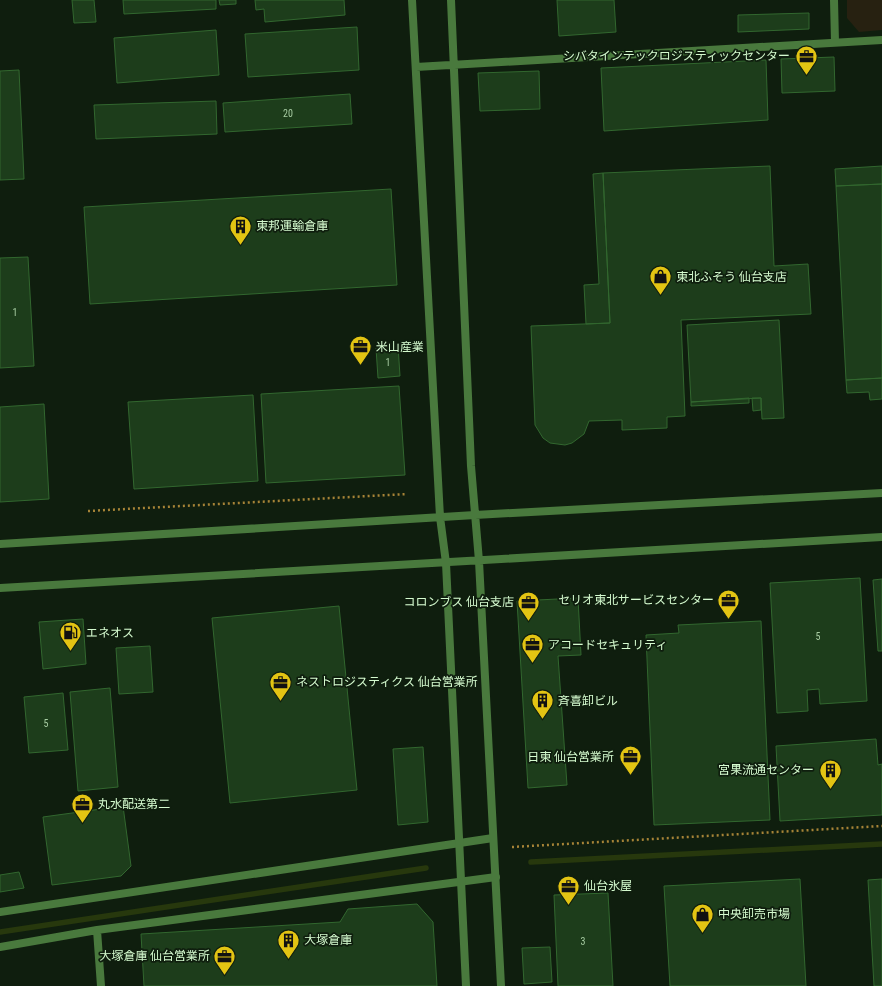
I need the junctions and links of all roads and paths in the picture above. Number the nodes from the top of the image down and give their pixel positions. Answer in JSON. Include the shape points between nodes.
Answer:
{"nodes":[{"id":1,"x":412,"y":0,"type":"edge"},
{"id":2,"x":451,"y":0,"type":"edge"},
{"id":3,"x":834,"y":0,"type":"edge"},
{"id":4,"x":882,"y":40,"type":"edge"},
{"id":5,"x":835,"y":42,"type":"junction"},
{"id":6,"x":454,"y":65,"type":"junction"},
{"id":7,"x":416,"y":67,"type":"junction"},
{"id":8,"x":882,"y":493,"type":"edge"},
{"id":9,"x":407,"y":494,"type":"dead end"},
{"id":10,"x":88,"y":510,"type":"dead end"},
{"id":11,"x":475,"y":514,"type":"junction"},
{"id":12,"x":440,"y":517,"type":"junction"},
{"id":13,"x":882,"y":537,"type":"edge"},
{"id":14,"x":0,"y":544,"type":"edge"},
{"id":15,"x":479,"y":562,"type":"junction"},
{"id":16,"x":446,"y":564,"type":"junction"},
{"id":17,"x":0,"y":588,"type":"edge"},
{"id":18,"x":882,"y":826,"type":"edge"},
{"id":19,"x":493,"y":838,"type":"junction"},
{"id":20,"x":459,"y":842,"type":"junction"},
{"id":21,"x":512,"y":847,"type":"dead end"},
{"id":22,"x":496,"y":878,"type":"junction"},
{"id":23,"x":461,"y":883,"type":"junction"},
{"id":24,"x":0,"y":912,"type":"edge"},
{"id":25,"x":97,"y":930,"type":"junction"},
{"id":26,"x":0,"y":947,"type":"edge"},
{"id":27,"x":101,"y":986,"type":"edge"},
{"id":28,"x":466,"y":986,"type":"edge"},
{"id":29,"x":501,"y":986,"type":"edge"}],
"edges":[{"from":1,"to":7,"type":"street"},
{"from":2,"to":6,"type":"street"},
{"from":3,"to":5,"type":"street"},
{"from":4,"to":5,"type":"street"},
{"from":5,"to":6,"type":"street"},
{"from":6,"to":7,"type":"street"},
{"from":6,"to":11,"type":"street","via":[[470,466]]},
{"from":7,"to":12,"type":"street"},
{"from":8,"to":11,"type":"street"},
{"from":9,"to":10,"type":"path"},
{"from":11,"to":12,"type":"street"},
{"from":11,"to":15,"type":"street"},
{"from":12,"to":14,"type":"street"},
{"from":12,"to":16,"type":"street"},
{"from":13,"to":15,"type":"street"},
{"from":15,"to":16,"type":"street"},
{"from":15,"to":19,"type":"street"},
{"from":16,"to":17,"type":"street"},
{"from":16,"to":20,"type":"street"},
{"from":18,"to":21,"type":"path"},
{"from":19,"to":20,"type":"street"},
{"from":19,"to":22,"type":"street"},
{"from":20,"to":23,"type":"street"},
{"from":20,"to":24,"type":"street"},
{"from":22,"to":23,"type":"street"},
{"from":22,"to":29,"type":"street"},
{"from":23,"to":25,"type":"street"},
{"from":23,"to":28,"type":"street"},
{"from":25,"to":26,"type":"street"},
{"from":25,"to":27,"type":"street"}]}
